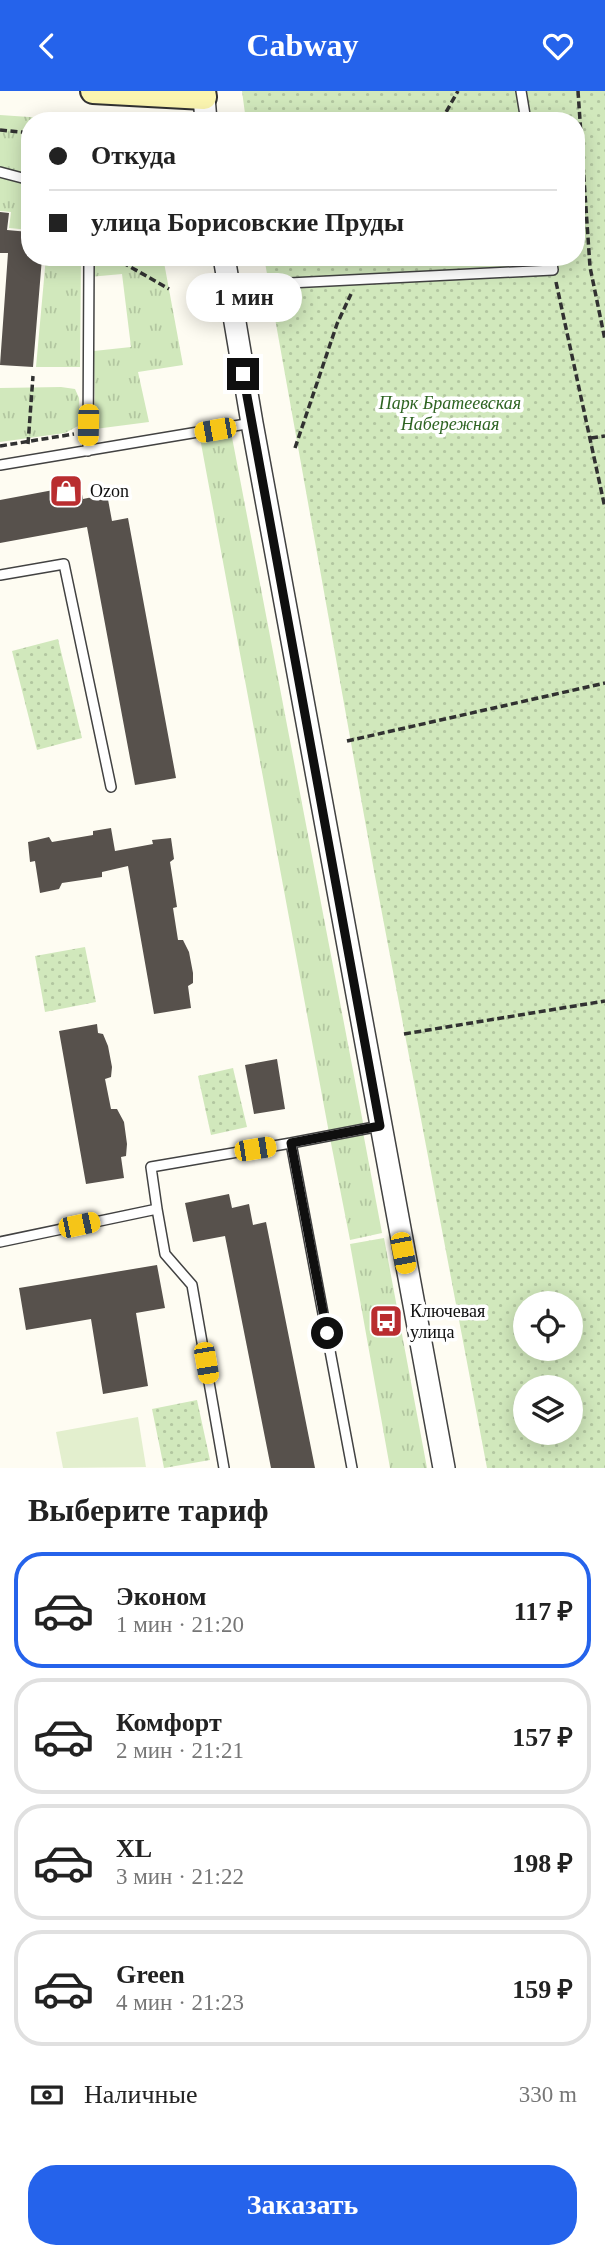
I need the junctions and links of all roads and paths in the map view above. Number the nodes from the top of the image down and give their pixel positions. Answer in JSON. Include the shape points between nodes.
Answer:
{"nodes":[{"id":1,"x":93,"y":91,"type":"edge"},
{"id":2,"x":458,"y":91,"type":"edge"},
{"id":3,"x":521,"y":91,"type":"edge"},
{"id":4,"x":578,"y":91,"type":"edge"},
{"id":5,"x":204,"y":103,"type":"edge"},
{"id":6,"x":446,"y":112,"type":"edge"},
{"id":7,"x":524,"y":112,"type":"edge"},
{"id":8,"x":579,"y":112,"type":"edge"},
{"id":9,"x":0,"y":131,"type":"edge"},
{"id":10,"x":21,"y":132,"type":"edge"},
{"id":11,"x":0,"y":172,"type":"edge"},
{"id":12,"x":21,"y":178,"type":"edge"},
{"id":13,"x":585,"y":194,"type":"edge"},
{"id":14,"x":89,"y":266,"type":"edge"},
{"id":15,"x":129,"y":266,"type":"edge"},
{"id":16,"x":225,"y":266,"type":"edge"},
{"id":17,"x":552,"y":266,"type":"edge"},
{"id":18,"x":553,"y":270,"type":"junction"},
{"id":19,"x":358,"y":279,"type":"junction"},
{"id":20,"x":228,"y":286,"type":"junction"},
{"id":21,"x":169,"y":289,"type":"dead end"},
{"id":22,"x":605,"y":340,"type":"edge"},
{"id":23,"x":33,"y":376,"type":"dead end"},
{"id":24,"x":252,"y":423,"type":"junction"},
{"id":25,"x":82,"y":432,"type":"dead end"},
{"id":26,"x":605,"y":436,"type":"edge"},
{"id":27,"x":591,"y":438,"type":"junction"},
{"id":28,"x":29,"y":442,"type":"junction"},
{"id":29,"x":0,"y":446,"type":"edge"},
{"id":30,"x":295,"y":448,"type":"dead end"},
{"id":31,"x":88,"y":451,"type":"junction"},
{"id":32,"x":27,"y":461,"type":"junction"},
{"id":33,"x":0,"y":465,"type":"edge"},
{"id":34,"x":605,"y":508,"type":"edge"},
{"id":35,"x":0,"y":575,"type":"edge"},
{"id":36,"x":605,"y":683,"type":"edge"},
{"id":37,"x":347,"y":741,"type":"dead end"},
{"id":38,"x":111,"y":787,"type":"dead end"},
{"id":39,"x":605,"y":1001,"type":"edge"},
{"id":40,"x":404,"y":1034,"type":"dead end"},
{"id":41,"x":380,"y":1126,"type":"junction"},
{"id":42,"x":291,"y":1143,"type":"junction"},
{"id":43,"x":157,"y":1209,"type":"junction"},
{"id":44,"x":0,"y":1242,"type":"edge"},
{"id":45,"x":225,"y":1468,"type":"edge"},
{"id":46,"x":352,"y":1468,"type":"edge"},
{"id":47,"x":444,"y":1468,"type":"edge"}],
"edges":[{"from":1,"to":5,"type":"main road"},
{"from":2,"to":6,"type":"path"},
{"from":3,"to":7,"type":"lane"},
{"from":4,"to":8,"type":"path"},
{"from":9,"to":10,"type":"path"},
{"from":11,"to":12,"type":"lane"},
{"from":13,"to":22,"type":"path","via":[[590,267]]},
{"from":14,"to":31,"type":"lane"},
{"from":15,"to":21,"type":"path"},
{"from":16,"to":20,"type":"street"},
{"from":17,"to":18,"type":"lane"},
{"from":18,"to":19,"type":"lane"},
{"from":18,"to":27,"type":"path"},
{"from":19,"to":20,"type":"lane"},
{"from":19,"to":30,"type":"path","via":[[337,324]]},
{"from":20,"to":24,"type":"street"},
{"from":23,"to":28,"type":"path"},
{"from":24,"to":31,"type":"lane"},
{"from":24,"to":41,"type":"street"},
{"from":25,"to":28,"type":"path"},
{"from":26,"to":27,"type":"path"},
{"from":27,"to":34,"type":"path"},
{"from":28,"to":29,"type":"path"},
{"from":28,"to":32,"type":"path"},
{"from":31,"to":32,"type":"lane"},
{"from":32,"to":33,"type":"lane"},
{"from":35,"to":38,"type":"lane","via":[[64,564]]},
{"from":36,"to":37,"type":"path"},
{"from":39,"to":40,"type":"path"},
{"from":41,"to":42,"type":"lane"},
{"from":41,"to":47,"type":"street"},
{"from":42,"to":43,"type":"lane","via":[[151,1167]]},
{"from":42,"to":46,"type":"lane"},
{"from":43,"to":44,"type":"lane"},
{"from":43,"to":45,"type":"lane","via":[[166,1254],[192,1285]]}]}
